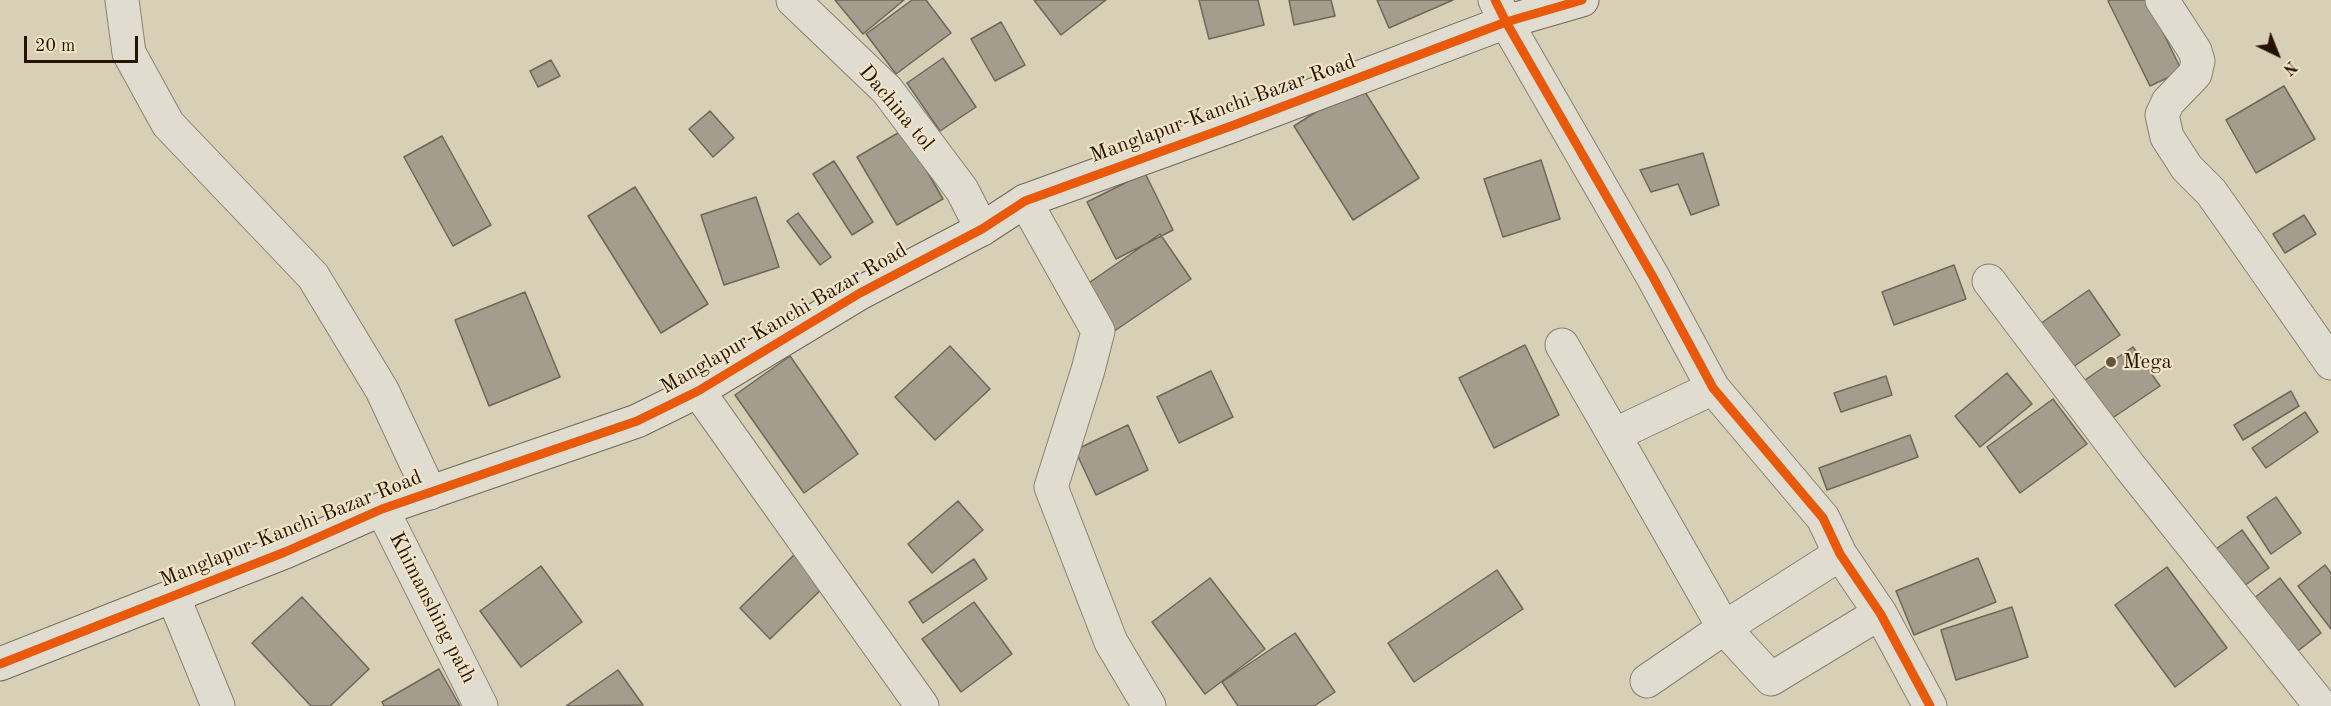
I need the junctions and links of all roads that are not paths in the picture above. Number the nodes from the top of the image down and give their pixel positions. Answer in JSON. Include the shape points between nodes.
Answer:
{"nodes":[{"id":1,"x":122,"y":0,"type":"edge"},
{"id":2,"x":793,"y":0,"type":"edge"},
{"id":3,"x":1582,"y":0,"type":"edge"},
{"id":4,"x":2162,"y":0,"type":"edge"},
{"id":5,"x":1500,"y":11,"type":"edge"},
{"id":6,"x":1025,"y":201,"type":"junction"},
{"id":7,"x":982,"y":229,"type":"junction"},
{"id":8,"x":1989,"y":281,"type":"dead end"},
{"id":9,"x":1562,"y":345,"type":"dead end"},
{"id":10,"x":2331,"y":363,"type":"edge"},
{"id":11,"x":1713,"y":388,"type":"junction"},
{"id":12,"x":698,"y":391,"type":"junction"},
{"id":13,"x":1614,"y":435,"type":"junction"},
{"id":14,"x":430,"y":493,"type":"junction"},
{"id":15,"x":382,"y":509,"type":"junction"},
{"id":16,"x":1840,"y":554,"type":"junction"},
{"id":17,"x":173,"y":596,"type":"junction"},
{"id":18,"x":1880,"y":613,"type":"junction"},
{"id":19,"x":1724,"y":628,"type":"junction"},
{"id":20,"x":0,"y":664,"type":"edge"},
{"id":21,"x":1647,"y":681,"type":"dead end"},
{"id":22,"x":2318,"y":702,"type":"edge"},
{"id":23,"x":218,"y":706,"type":"edge"},
{"id":24,"x":481,"y":706,"type":"edge"},
{"id":25,"x":922,"y":706,"type":"edge"},
{"id":26,"x":1149,"y":706,"type":"edge"},
{"id":27,"x":1930,"y":706,"type":"edge"}],
"edges":[{"from":1,"to":14,"type":"street","via":[[129,53],[168,124],[313,276],[382,390]]},
{"from":2,"to":7,"type":"street","name":"Dachina tol","via":[[887,90],[962,190]]},
{"from":3,"to":5,"type":"street","name":"Manglapur-Kanchi Bazar Road"},
{"from":4,"to":10,"type":"street","via":[[2198,61],[2195,74],[2168,102],[2162,115],[2168,137]]},
{"from":5,"to":6,"type":"street","name":"Manglapur-Kanchi Bazar Road","via":[[1233,126]]},
{"from":5,"to":11,"type":"street"},
{"from":6,"to":7,"type":"street","name":"Manglapur-Kanchi Bazar Road"},
{"from":6,"to":26,"type":"street","via":[[1098,331],[1051,487],[1111,642]]},
{"from":7,"to":12,"type":"street","name":"Manglapur-Kanchi Bazar Road","via":[[860,293]]},
{"from":8,"to":22,"type":"street","via":[[2130,467]]},
{"from":9,"to":13,"type":"street"},
{"from":11,"to":13,"type":"street"},
{"from":11,"to":16,"type":"street","via":[[1824,518]]},
{"from":12,"to":14,"type":"street","name":"Manglapur-Kanchi Bazar Road","via":[[637,421]]},
{"from":12,"to":25,"type":"street"},
{"from":13,"to":19,"type":"street"},
{"from":14,"to":15,"type":"street","name":"Manglapur-Kanchi Bazar Road"},
{"from":15,"to":17,"type":"street","name":"Manglapur-Kanchi Bazar Road"},
{"from":15,"to":24,"type":"street","name":"Khimanshing path"},
{"from":16,"to":18,"type":"street"},
{"from":16,"to":19,"type":"street"},
{"from":17,"to":20,"type":"street","name":"Manglapur-Kanchi Bazar Road"},
{"from":17,"to":23,"type":"street"},
{"from":18,"to":19,"type":"street","via":[[1771,679]]},
{"from":18,"to":27,"type":"street"},
{"from":19,"to":21,"type":"street"}]}
